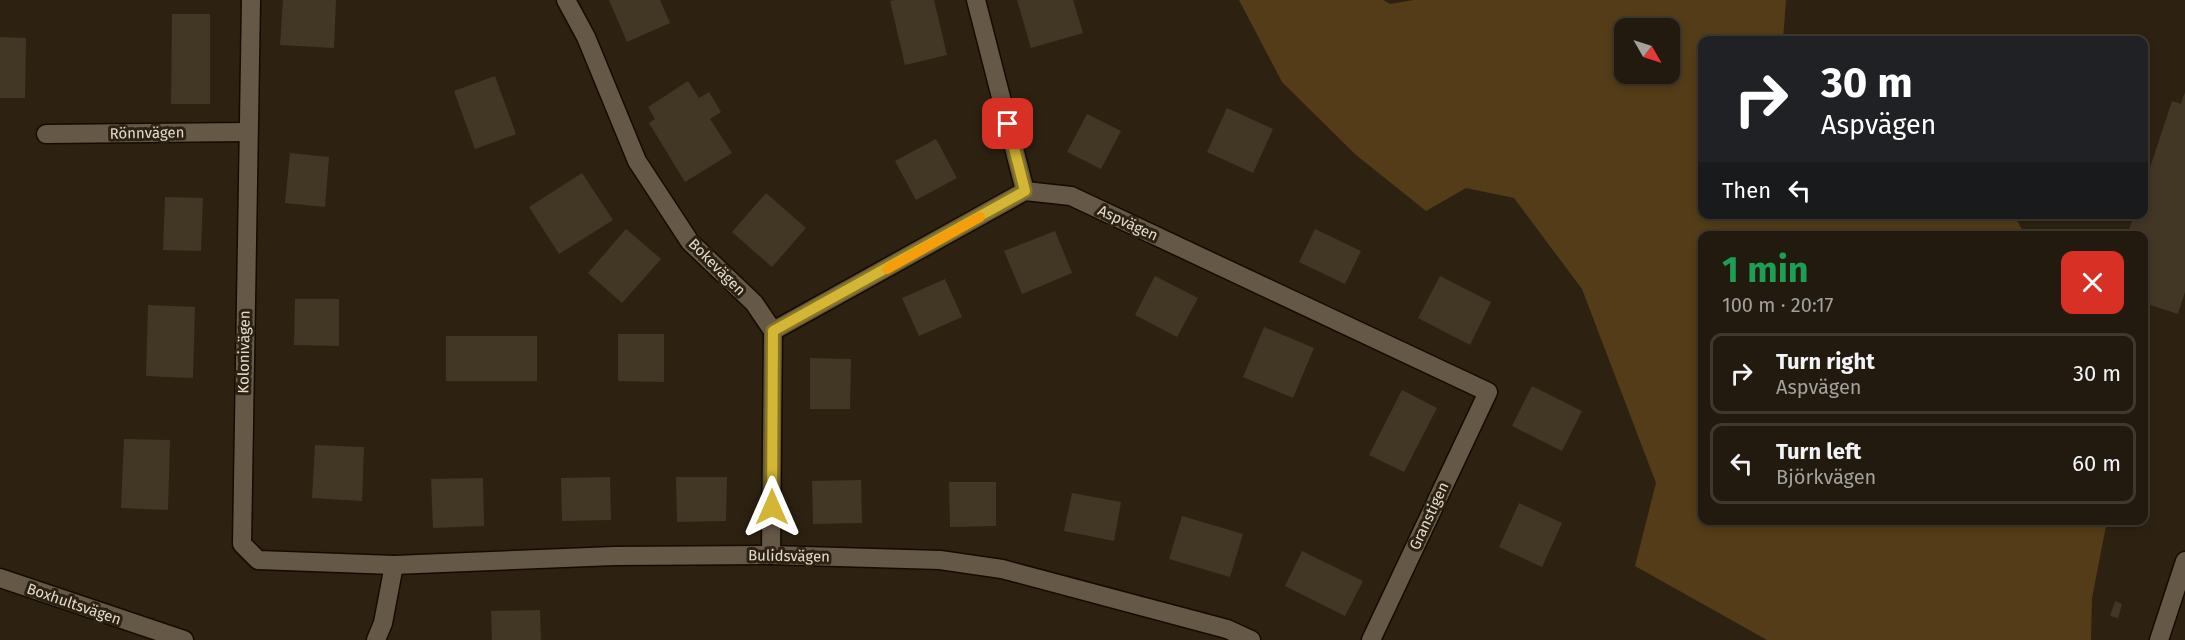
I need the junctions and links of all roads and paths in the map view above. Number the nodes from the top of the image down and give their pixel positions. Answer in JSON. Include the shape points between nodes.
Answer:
{"nodes":[{"id":1,"x":251,"y":0,"type":"edge"},
{"id":2,"x":566,"y":0,"type":"edge"},
{"id":3,"x":976,"y":0,"type":"edge"},
{"id":4,"x":247,"y":132,"type":"junction"},
{"id":5,"x":46,"y":134,"type":"dead end"},
{"id":6,"x":1025,"y":191,"type":"junction"},
{"id":7,"x":773,"y":331,"type":"junction"},
{"id":8,"x":1488,"y":392,"type":"joint"},
{"id":9,"x":771,"y":555,"type":"junction"},
{"id":10,"x":2185,"y":561,"type":"edge"},
{"id":11,"x":394,"y":564,"type":"junction"},
{"id":12,"x":0,"y":578,"type":"edge"},
{"id":13,"x":184,"y":640,"type":"edge"},
{"id":14,"x":376,"y":640,"type":"edge"},
{"id":15,"x":1251,"y":640,"type":"edge"},
{"id":16,"x":1371,"y":640,"type":"edge"},
{"id":17,"x":2159,"y":640,"type":"edge"}],
"edges":[{"from":1,"to":4,"type":"street","name":"Kolonivägen"},
{"from":2,"to":7,"type":"street","name":"Bokevägen","via":[[586,37],[637,160],[690,242],[754,303]]},
{"from":3,"to":6,"type":"street"},
{"from":4,"to":5,"type":"street","name":"Rönnvägen"},
{"from":4,"to":11,"type":"street","name":"Kolonivägen","via":[[242,544],[258,560]]},
{"from":6,"to":7,"type":"street"},
{"from":6,"to":8,"type":"street","name":"Aspvägen","via":[[1071,196]]},
{"from":7,"to":9,"type":"street"},
{"from":8,"to":16,"type":"street","name":"Granstigen"},
{"from":9,"to":11,"type":"street","name":"Bulidsvägen"},
{"from":9,"to":15,"type":"street","name":"Bulidsvägen","via":[[940,560],[1002,569],[1227,629]]},
{"from":10,"to":17,"type":"street"},
{"from":11,"to":14,"type":"street"},
{"from":12,"to":13,"type":"street","name":"Boxhultsvägen"}]}
